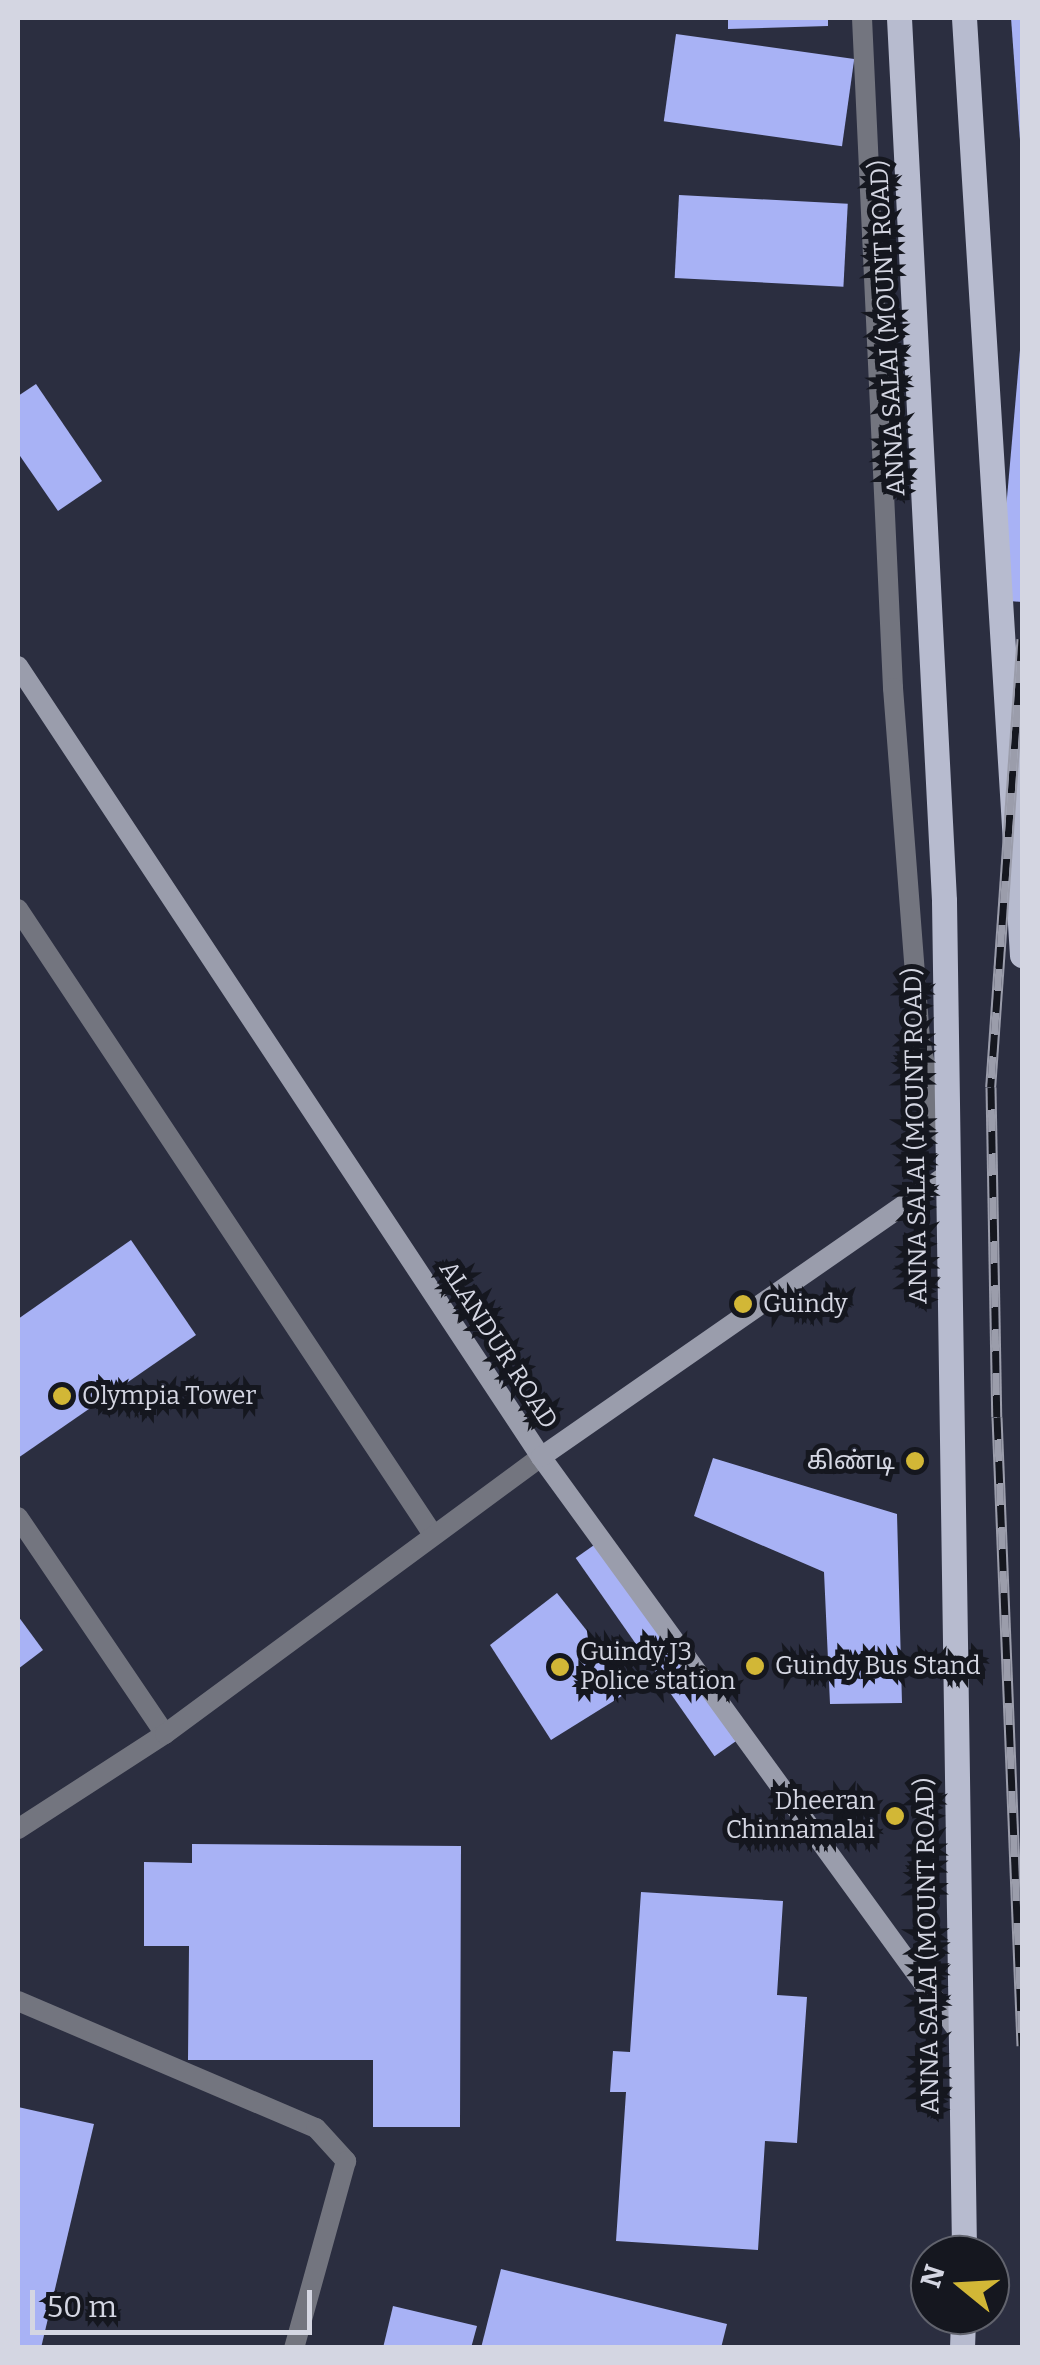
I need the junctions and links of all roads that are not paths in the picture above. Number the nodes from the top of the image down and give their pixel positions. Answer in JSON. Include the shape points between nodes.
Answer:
{"nodes":[{"id":1,"x":862,"y":18,"type":"edge"},
{"id":2,"x":899,"y":18,"type":"edge"},
{"id":3,"x":964,"y":18,"type":"edge"},
{"id":4,"x":18,"y":666,"type":"edge"},
{"id":5,"x":18,"y":909,"type":"edge"},
{"id":6,"x":1022,"y":955,"type":"edge"},
{"id":7,"x":948,"y":1174,"type":"junction"},
{"id":8,"x":541,"y":1456,"type":"junction"},
{"id":9,"x":18,"y":1516,"type":"edge"},
{"id":10,"x":432,"y":1533,"type":"junction"},
{"id":11,"x":166,"y":1734,"type":"junction"},
{"id":12,"x":18,"y":1830,"type":"edge"},
{"id":13,"x":18,"y":2001,"type":"edge"},
{"id":14,"x":961,"y":2035,"type":"junction"},
{"id":15,"x":964,"y":2235,"type":"edge"},
{"id":16,"x":294,"y":2348,"type":"edge"}],
"edges":[{"from":1,"to":7,"type":"street","via":[[903,825],[920,1042]]},
{"from":2,"to":7,"type":"main road","name":"ANNA SALAI (MOUNT ROAD)","via":[[943,882]]},
{"from":3,"to":6,"type":"main road"},
{"from":4,"to":8,"type":"main road","name":"ALANDUR ROAD"},
{"from":5,"to":10,"type":"street"},
{"from":7,"to":8,"type":"main road"},
{"from":7,"to":14,"type":"main road","name":"ANNA SALAI (MOUNT ROAD)"},
{"from":8,"to":10,"type":"street"},
{"from":8,"to":14,"type":"main road","name":"ALANDUR ROAD"},
{"from":9,"to":11,"type":"street"},
{"from":10,"to":11,"type":"street"},
{"from":11,"to":12,"type":"street"},
{"from":13,"to":16,"type":"street","via":[[316,2128],[346,2161]]},
{"from":14,"to":15,"type":"main road","name":"ANNA SALAI (MOUNT ROAD)"}]}
